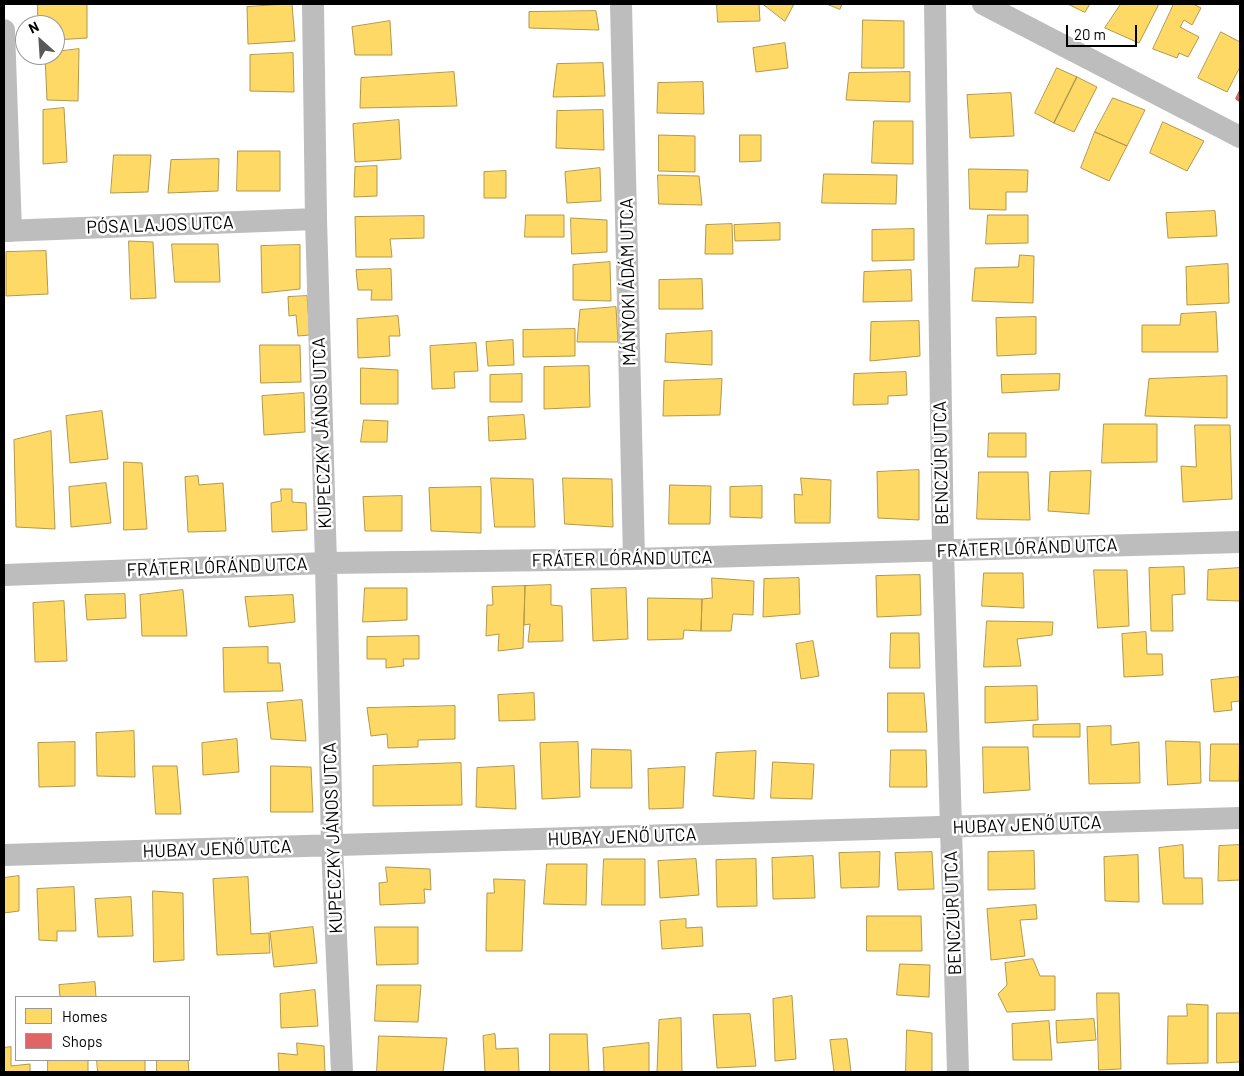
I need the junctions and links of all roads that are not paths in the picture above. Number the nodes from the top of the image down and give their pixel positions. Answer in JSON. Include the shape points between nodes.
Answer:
{"nodes":[{"id":1,"x":313,"y":4,"type":"edge"},
{"id":2,"x":622,"y":4,"type":"edge"},
{"id":3,"x":935,"y":4,"type":"edge"},
{"id":4,"x":983,"y":4,"type":"edge"},
{"id":5,"x":4,"y":30,"type":"edge"},
{"id":6,"x":1240,"y":137,"type":"edge"},
{"id":7,"x":316,"y":220,"type":"junction"},
{"id":8,"x":7,"y":231,"type":"edge"},
{"id":9,"x":1240,"y":542,"type":"edge"},
{"id":10,"x":942,"y":550,"type":"junction"},
{"id":11,"x":634,"y":559,"type":"junction"},
{"id":12,"x":326,"y":563,"type":"junction"},
{"id":13,"x":4,"y":575,"type":"edge"},
{"id":14,"x":1240,"y":818,"type":"edge"},
{"id":15,"x":951,"y":827,"type":"junction"},
{"id":16,"x":332,"y":846,"type":"junction"},
{"id":17,"x":4,"y":855,"type":"edge"},
{"id":18,"x":342,"y":1072,"type":"edge"},
{"id":19,"x":958,"y":1072,"type":"edge"}],
"edges":[{"from":1,"to":7,"type":"street","name":"KUPECZKY JÁNOS UTCA"},
{"from":2,"to":11,"type":"street","name":"MÁNYOKI ÁDÁM UTCA"},
{"from":3,"to":10,"type":"street","name":"BENCZÚR UTCA"},
{"from":4,"to":6,"type":"street"},
{"from":5,"to":8,"type":"street"},
{"from":7,"to":8,"type":"street","name":"PÓSA LAJOS UTCA"},
{"from":7,"to":12,"type":"street","name":"KUPECZKY JÁNOS UTCA"},
{"from":9,"to":10,"type":"street","name":"FRÁTER LÓRÁND UTCA"},
{"from":10,"to":11,"type":"street","name":"FRÁTER LÓRÁND UTCA"},
{"from":10,"to":15,"type":"street","name":"BENCZÚR UTCA"},
{"from":11,"to":12,"type":"street","name":"FRÁTER LÓRÁND UTCA"},
{"from":12,"to":13,"type":"street","name":"FRÁTER LÓRÁND UTCA"},
{"from":12,"to":16,"type":"street","name":"KUPECZKY JÁNOS UTCA"},
{"from":14,"to":15,"type":"street","name":"HUBAY JENŐ UTCA"},
{"from":15,"to":16,"type":"street","name":"HUBAY JENŐ UTCA"},
{"from":15,"to":19,"type":"street","name":"BENCZÚR UTCA"},
{"from":16,"to":17,"type":"street","name":"HUBAY JENŐ UTCA"},
{"from":16,"to":18,"type":"street","name":"KUPECZKY JÁNOS UTCA"}]}
